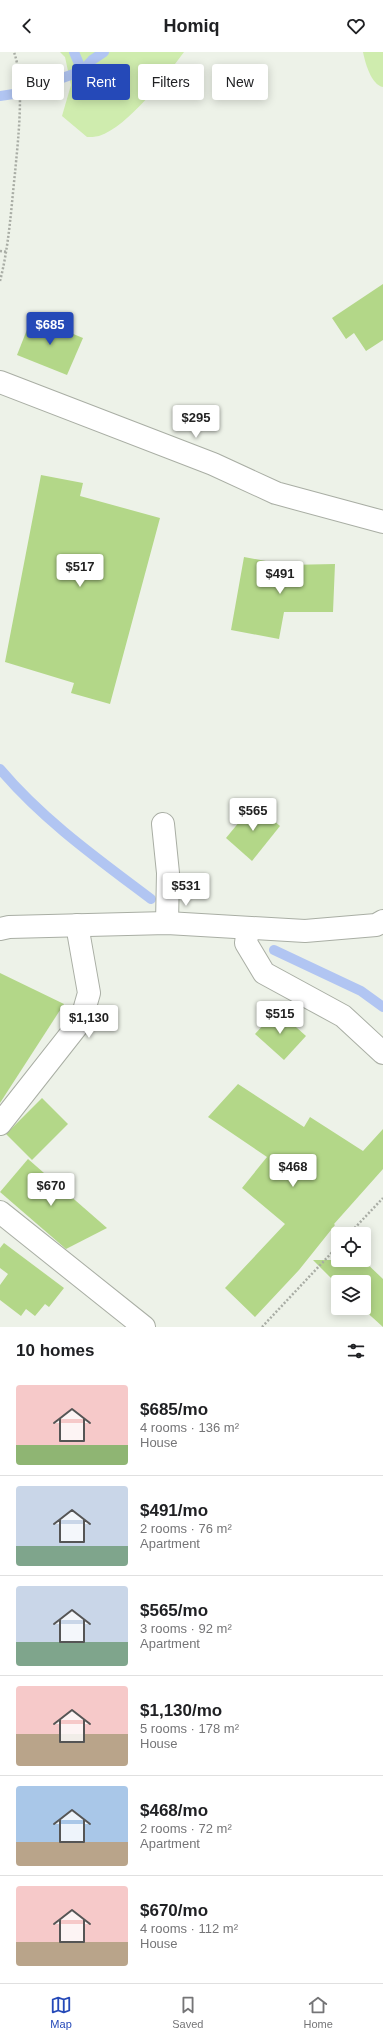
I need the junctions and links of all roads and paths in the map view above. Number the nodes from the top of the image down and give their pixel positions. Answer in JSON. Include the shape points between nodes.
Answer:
{"nodes":[{"id":1,"x":15,"y":53,"type":"edge"},
{"id":2,"x":0,"y":252,"type":"edge"},
{"id":3,"x":7,"y":252,"type":"junction"},
{"id":4,"x":0,"y":281,"type":"edge"},
{"id":5,"x":0,"y":382,"type":"edge"},
{"id":6,"x":383,"y":522,"type":"edge"},
{"id":7,"x":163,"y":824,"type":"dead end"},
{"id":8,"x":383,"y":921,"type":"edge"},
{"id":9,"x":167,"y":924,"type":"junction"},
{"id":10,"x":77,"y":925,"type":"junction"},
{"id":11,"x":248,"y":928,"type":"junction"},
{"id":12,"x":0,"y":929,"type":"edge"},
{"id":13,"x":383,"y":1052,"type":"edge"},
{"id":14,"x":0,"y":1124,"type":"edge"},
{"id":15,"x":383,"y":1198,"type":"edge"},
{"id":16,"x":0,"y":1212,"type":"edge"},
{"id":17,"x":356,"y":1227,"type":"edge"},
{"id":18,"x":331,"y":1253,"type":"edge"},
{"id":19,"x":144,"y":1327,"type":"edge"},
{"id":20,"x":262,"y":1327,"type":"edge"}],
"edges":[{"from":1,"to":3,"type":"path","via":[[20,92]]},
{"from":2,"to":3,"type":"path"},
{"from":3,"to":4,"type":"path"},
{"from":5,"to":6,"type":"street","via":[[214,464],[276,493]]},
{"from":7,"to":9,"type":"street","via":[[168,873]]},
{"from":8,"to":11,"type":"street","via":[[376,925],[305,930]]},
{"from":9,"to":10,"type":"street"},
{"from":9,"to":11,"type":"street"},
{"from":10,"to":12,"type":"street"},
{"from":10,"to":14,"type":"street","via":[[89,993],[81,1020]]},
{"from":11,"to":13,"type":"street","via":[[246,942],[264,973],[343,1016]]},
{"from":15,"to":17,"type":"path"},
{"from":16,"to":19,"type":"street"},
{"from":18,"to":20,"type":"path"}]}
